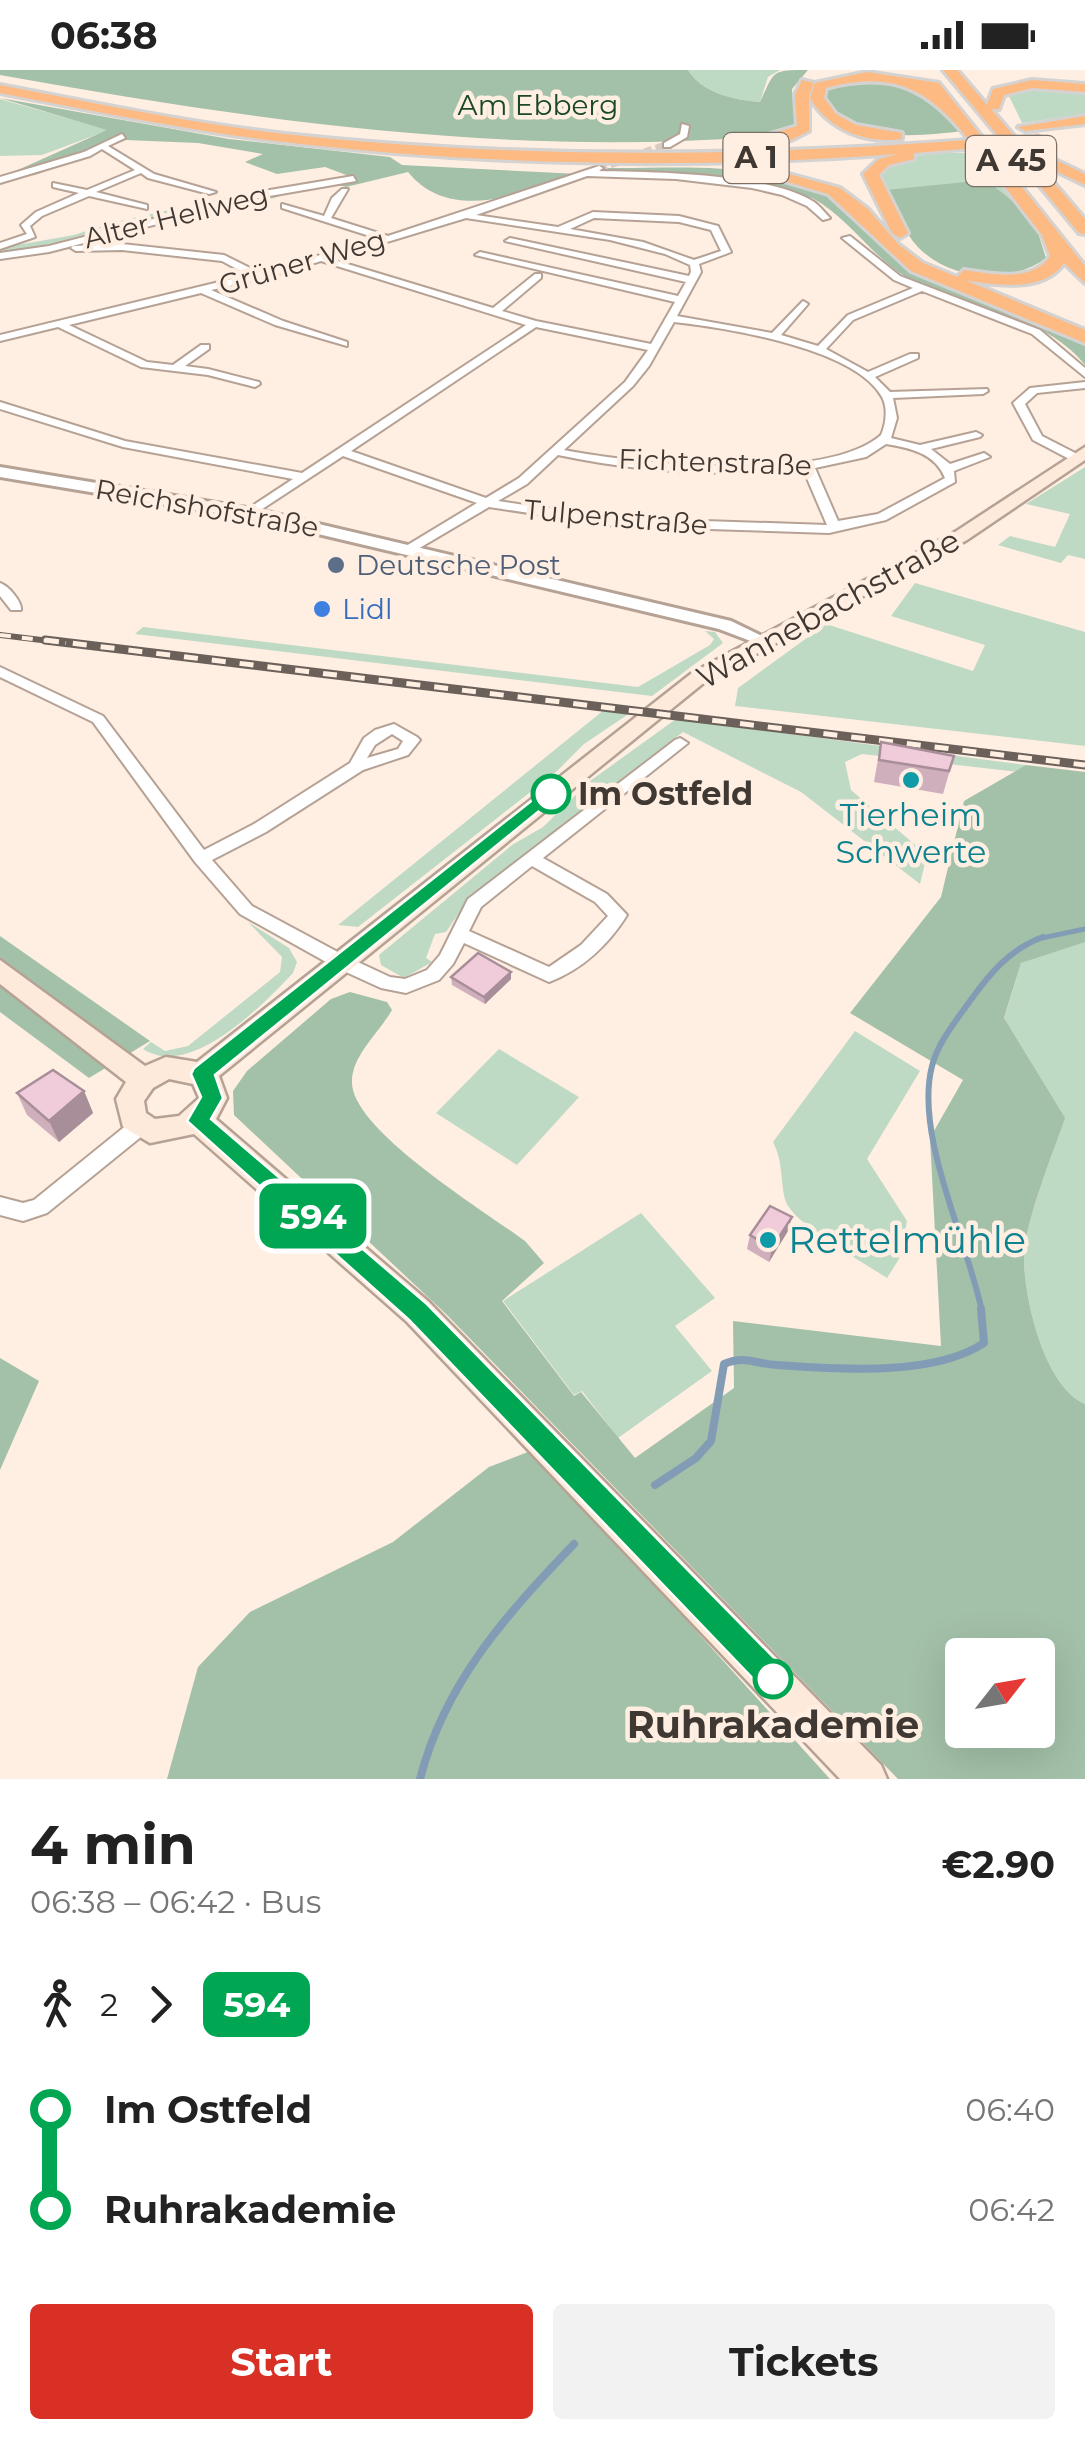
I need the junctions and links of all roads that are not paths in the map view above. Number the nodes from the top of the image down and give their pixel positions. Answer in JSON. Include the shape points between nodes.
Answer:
{"nodes":[{"id":1,"x":828,"y":70,"type":"edge"},
{"id":2,"x":922,"y":70,"type":"edge"},
{"id":3,"x":934,"y":70,"type":"edge"},
{"id":4,"x":950,"y":70,"type":"edge"},
{"id":5,"x":964,"y":70,"type":"edge"},
{"id":6,"x":1016,"y":71,"type":"edge"},
{"id":7,"x":0,"y":86,"type":"edge"},
{"id":8,"x":1085,"y":86,"type":"edge"},
{"id":9,"x":946,"y":101,"type":"junction"},
{"id":10,"x":994,"y":106,"type":"junction"},
{"id":11,"x":685,"y":126,"type":"dead end"},
{"id":12,"x":1078,"y":129,"type":"edge"},
{"id":13,"x":122,"y":136,"type":"dead end"},
{"id":14,"x":1034,"y":139,"type":"junction"},
{"id":15,"x":972,"y":141,"type":"junction"},
{"id":16,"x":946,"y":143,"type":"junction"},
{"id":17,"x":335,"y":144,"type":"junction"},
{"id":18,"x":666,"y":144,"type":"tunnel mouth"},
{"id":19,"x":104,"y":147,"type":"junction"},
{"id":20,"x":454,"y":147,"type":"junction"},
{"id":21,"x":704,"y":147,"type":"junction"},
{"id":22,"x":664,"y":165,"type":"junction"},
{"id":23,"x":599,"y":168,"type":"tunnel mouth"},
{"id":24,"x":141,"y":170,"type":"junction"},
{"id":25,"x":585,"y":173,"type":"junction"},
{"id":26,"x":353,"y":179,"type":"dead end"},
{"id":27,"x":0,"y":180,"type":"edge"},
{"id":28,"x":1085,"y":180,"type":"edge"},
{"id":29,"x":56,"y":185,"type":"dead end"},
{"id":30,"x":345,"y":191,"type":"dead end"},
{"id":31,"x":85,"y":192,"type":"junction"},
{"id":32,"x":212,"y":192,"type":"dead end"},
{"id":33,"x":285,"y":206,"type":"dead end"},
{"id":34,"x":144,"y":207,"type":"dead end"},
{"id":35,"x":1085,"y":209,"type":"edge"},
{"id":36,"x":462,"y":215,"type":"junction"},
{"id":37,"x":327,"y":218,"type":"junction"},
{"id":38,"x":826,"y":218,"type":"dead end"},
{"id":39,"x":1048,"y":228,"type":"junction"},
{"id":40,"x":562,"y":229,"type":"junction"},
{"id":41,"x":1085,"y":229,"type":"edge"},
{"id":42,"x":388,"y":238,"type":"junction"},
{"id":43,"x":847,"y":238,"type":"dead end"},
{"id":44,"x":510,"y":241,"type":"dead end"},
{"id":45,"x":0,"y":246,"type":"edge"},
{"id":46,"x":49,"y":249,"type":"junction"},
{"id":47,"x":1085,"y":253,"type":"edge"},
{"id":48,"x":480,"y":255,"type":"dead end"},
{"id":49,"x":0,"y":256,"type":"edge"},
{"id":50,"x":319,"y":258,"type":"junction"},
{"id":51,"x":850,"y":258,"type":"dead end"},
{"id":52,"x":688,"y":260,"type":"junction"},
{"id":53,"x":864,"y":261,"type":"junction"},
{"id":54,"x":538,"y":276,"type":"dead end"},
{"id":55,"x":259,"y":277,"type":"junction"},
{"id":56,"x":1085,"y":278,"type":"edge"},
{"id":57,"x":692,"y":280,"type":"junction"},
{"id":58,"x":920,"y":288,"type":"junction"},
{"id":59,"x":204,"y":290,"type":"junction"},
{"id":60,"x":681,"y":300,"type":"junction"},
{"id":61,"x":803,"y":304,"type":"dead end"},
{"id":62,"x":494,"y":312,"type":"junction"},
{"id":63,"x":670,"y":318,"type":"junction"},
{"id":64,"x":59,"y":324,"type":"junction"},
{"id":65,"x":534,"y":324,"type":"junction"},
{"id":66,"x":774,"y":336,"type":"junction"},
{"id":67,"x":1085,"y":337,"type":"edge"},
{"id":68,"x":0,"y":338,"type":"edge"},
{"id":69,"x":343,"y":344,"type":"dead end"},
{"id":70,"x":205,"y":347,"type":"dead end"},
{"id":71,"x":654,"y":348,"type":"junction"},
{"id":72,"x":818,"y":352,"type":"junction"},
{"id":73,"x":914,"y":356,"type":"dead end"},
{"id":74,"x":177,"y":367,"type":"junction"},
{"id":75,"x":1085,"y":374,"type":"edge"},
{"id":76,"x":866,"y":376,"type":"junction"},
{"id":77,"x":255,"y":384,"type":"dead end"},
{"id":78,"x":1085,"y":385,"type":"edge"},
{"id":79,"x":983,"y":392,"type":"dead end"},
{"id":80,"x":887,"y":396,"type":"junction"},
{"id":81,"x":0,"y":405,"type":"edge"},
{"id":82,"x":976,"y":435,"type":"dead end"},
{"id":83,"x":884,"y":440,"type":"junction"},
{"id":84,"x":922,"y":448,"type":"junction"},
{"id":85,"x":342,"y":452,"type":"junction"},
{"id":86,"x":558,"y":452,"type":"junction"},
{"id":87,"x":1080,"y":455,"type":"edge"},
{"id":88,"x":984,"y":456,"type":"dead end"},
{"id":89,"x":809,"y":468,"type":"junction"},
{"id":90,"x":948,"y":469,"type":"junction"},
{"id":91,"x":0,"y":472,"type":"edge"},
{"id":92,"x":302,"y":477,"type":"junction"},
{"id":93,"x":491,"y":504,"type":"junction"},
{"id":94,"x":250,"y":513,"type":"junction"},
{"id":95,"x":834,"y":526,"type":"junction"},
{"id":96,"x":411,"y":549,"type":"junction"},
{"id":97,"x":0,"y":586,"type":"edge"},
{"id":98,"x":16,"y":607,"type":"dead end"},
{"id":99,"x":762,"y":640,"type":"junction"},
{"id":100,"x":0,"y":671,"type":"edge"},
{"id":101,"x":680,"y":743,"type":"dead end"},
{"id":102,"x":357,"y":766,"type":"dead end"},
{"id":103,"x":201,"y":858,"type":"junction"},
{"id":104,"x":532,"y":858,"type":"junction"},
{"id":105,"x":458,"y":934,"type":"junction"},
{"id":106,"x":342,"y":962,"type":"junction"},
{"id":107,"x":0,"y":970,"type":"edge"},
{"id":108,"x":202,"y":1074,"type":"junction"},
{"id":109,"x":143,"y":1080,"type":"junction"},
{"id":110,"x":198,"y":1121,"type":"junction"},
{"id":111,"x":140,"y":1126,"type":"junction"},
{"id":112,"x":0,"y":1206,"type":"edge"},
{"id":113,"x":867,"y":1779,"type":"edge"}],
"edges":[{"from":1,"to":21,"type":"highway","via":[[802,90],[806,119],[799,131],[766,142]]},
{"from":2,"to":9,"type":"highway"},
{"from":3,"to":47,"type":"highway","number":"A 45"},
{"from":4,"to":41,"type":"highway","number":"A 45"},
{"from":5,"to":10,"type":"highway"},
{"from":6,"to":8,"type":"highway"},
{"from":7,"to":17,"type":"highway","number":"A 1","via":[[177,124]]},
{"from":7,"to":20,"type":"highway","number":"A 1","via":[[219,124]]},
{"from":8,"to":10,"type":"highway","via":[[1018,85],[998,92]]},
{"from":9,"to":16,"type":"highway","via":[[918,80],[876,73],[832,78],[818,92],[828,114],[854,130]]},
{"from":9,"to":39,"type":"highway"},
{"from":10,"to":14,"type":"highway"},
{"from":11,"to":18,"type":"street","via":[[684,135]]},
{"from":12,"to":14,"type":"highway"},
{"from":12,"to":14,"type":"highway"},
{"from":13,"to":19,"type":"street"},
{"from":14,"to":15,"type":"highway","bridge":true},
{"from":14,"to":28,"type":"highway"},
{"from":14,"to":35,"type":"highway"},
{"from":15,"to":16,"type":"highway"},
{"from":15,"to":17,"type":"highway","number":"A 1","via":[[683,159]]},
{"from":15,"to":20,"type":"highway","number":"A 1","via":[[708,153]]},
{"from":16,"to":21,"type":"highway"},
{"from":16,"to":22,"type":"highway"},
{"from":16,"to":39,"type":"highway","via":[[890,160],[871,174],[906,244],[920,258],[977,277],[1026,277],[1058,262]]},
{"from":17,"to":22,"type":"highway","via":[[464,160]]},
{"from":19,"to":24,"type":"street"},
{"from":19,"to":27,"type":"street"},
{"from":20,"to":21,"type":"highway"},
{"from":22,"to":67,"type":"highway","via":[[752,170],[825,188],[862,212],[917,268]]},
{"from":23,"to":25,"type":"street","name":"Grüner Weg"},
{"from":24,"to":31,"type":"street"},
{"from":24,"to":32,"type":"street"},
{"from":25,"to":36,"type":"street","name":"Grüner Weg"},
{"from":25,"to":38,"type":"street","via":[[783,192],[808,200]]},
{"from":26,"to":46,"type":"street","name":"Alter Hellweg","via":[[258,195]]},
{"from":29,"to":31,"type":"street"},
{"from":30,"to":37,"type":"street"},
{"from":31,"to":34,"type":"street"},
{"from":31,"to":45,"type":"street","via":[[26,223],[32,235]]},
{"from":33,"to":37,"type":"street"},
{"from":36,"to":40,"type":"street"},
{"from":36,"to":42,"type":"street","name":"Grüner Weg"},
{"from":37,"to":42,"type":"street"},
{"from":39,"to":56,"type":"highway"},
{"from":40,"to":52,"type":"street"},
{"from":40,"to":52,"type":"street","via":[[593,215],[679,219],[715,228],[726,252]]},
{"from":42,"to":50,"type":"street","name":"Grüner Weg"},
{"from":43,"to":53,"type":"street"},
{"from":44,"to":57,"type":"street"},
{"from":46,"to":49,"type":"street","name":"Alter Hellweg"},
{"from":46,"to":55,"type":"street","via":[[112,247],[224,258]]},
{"from":48,"to":60,"type":"street"},
{"from":50,"to":55,"type":"street","name":"Grüner Weg"},
{"from":50,"to":62,"type":"street"},
{"from":51,"to":53,"type":"street"},
{"from":52,"to":57,"type":"street","via":[[696,272]]},
{"from":53,"to":58,"type":"street"},
{"from":54,"to":62,"type":"street"},
{"from":55,"to":59,"type":"street","name":"Grüner Weg"},
{"from":57,"to":60,"type":"street"},
{"from":58,"to":72,"type":"street","via":[[850,318]]},
{"from":58,"to":75,"type":"street","via":[[1027,328]]},
{"from":59,"to":64,"type":"street","name":"Grüner Weg"},
{"from":59,"to":69,"type":"street"},
{"from":60,"to":63,"type":"street"},
{"from":61,"to":66,"type":"street"},
{"from":62,"to":65,"type":"street"},
{"from":63,"to":66,"type":"street"},
{"from":63,"to":71,"type":"street"},
{"from":64,"to":68,"type":"street","name":"Grüner Weg"},
{"from":64,"to":74,"type":"street","via":[[137,362]]},
{"from":65,"to":71,"type":"street"},
{"from":65,"to":85,"type":"street"},
{"from":66,"to":72,"type":"street"},
{"from":70,"to":74,"type":"street"},
{"from":71,"to":86,"type":"street","via":[[634,378]]},
{"from":72,"to":76,"type":"street"},
{"from":73,"to":76,"type":"street"},
{"from":74,"to":77,"type":"street"},
{"from":76,"to":80,"type":"street"},
{"from":78,"to":87,"type":"street","via":[[1034,390],[1018,404],[1037,438]]},
{"from":79,"to":80,"type":"street"},
{"from":80,"to":83,"type":"street","via":[[891,422]]},
{"from":81,"to":92,"type":"street","via":[[123,444]]},
{"from":82,"to":84,"type":"street"},
{"from":83,"to":84,"type":"street"},
{"from":83,"to":89,"type":"street","name":"Fichtenstraße","via":[[852,460]]},
{"from":84,"to":90,"type":"street"},
{"from":85,"to":92,"type":"street"},
{"from":85,"to":93,"type":"street","name":"Tulpenstraße"},
{"from":86,"to":89,"type":"street","name":"Fichtenstraße","via":[[644,463]]},
{"from":86,"to":93,"type":"street"},
{"from":87,"to":99,"type":"main road","name":"Wannebachstraße","via":[[961,536]]},
{"from":88,"to":90,"type":"street"},
{"from":89,"to":95,"type":"street"},
{"from":90,"to":95,"type":"street","name":"Tulpenstraße","via":[[950,479],[882,517]]},
{"from":91,"to":94,"type":"street","name":"Reichshofstraße"},
{"from":92,"to":94,"type":"street"},
{"from":93,"to":95,"type":"street","name":"Tulpenstraße","via":[[615,522]]},
{"from":93,"to":96,"type":"street"},
{"from":94,"to":96,"type":"street","name":"Reichshofstraße"},
{"from":96,"to":99,"type":"street","name":"Reichshofstraße","via":[[725,625]]},
{"from":97,"to":98,"type":"street"},
{"from":99,"to":106,"type":"main road","name":"Wannebachstraße","via":[[684,688]]},
{"from":100,"to":103,"type":"street","via":[[98,720]]},
{"from":101,"to":104,"type":"street"},
{"from":102,"to":103,"type":"street"},
{"from":103,"to":106,"type":"street","via":[[243,908]]},
{"from":104,"to":105,"type":"street","via":[[474,904]]},
{"from":104,"to":105,"type":"street","via":[[602,898],[618,915],[607,932],[549,975]]},
{"from":105,"to":106,"type":"street","via":[[433,976],[406,986]]},
{"from":106,"to":108,"type":"main road","name":"Wannebachstraße"},
{"from":107,"to":109,"type":"main road"},
{"from":108,"to":109,"type":"main road","via":[[166,1068]]},
{"from":108,"to":110,"type":"main road","via":[[212,1098]]},
{"from":109,"to":111,"type":"main road","via":[[130,1099]]},
{"from":110,"to":111,"type":"main road","via":[[162,1133]]},
{"from":110,"to":113,"type":"main road","via":[[363,1260]]},
{"from":111,"to":112,"type":"street","via":[[40,1206],[23,1212]]}]}
